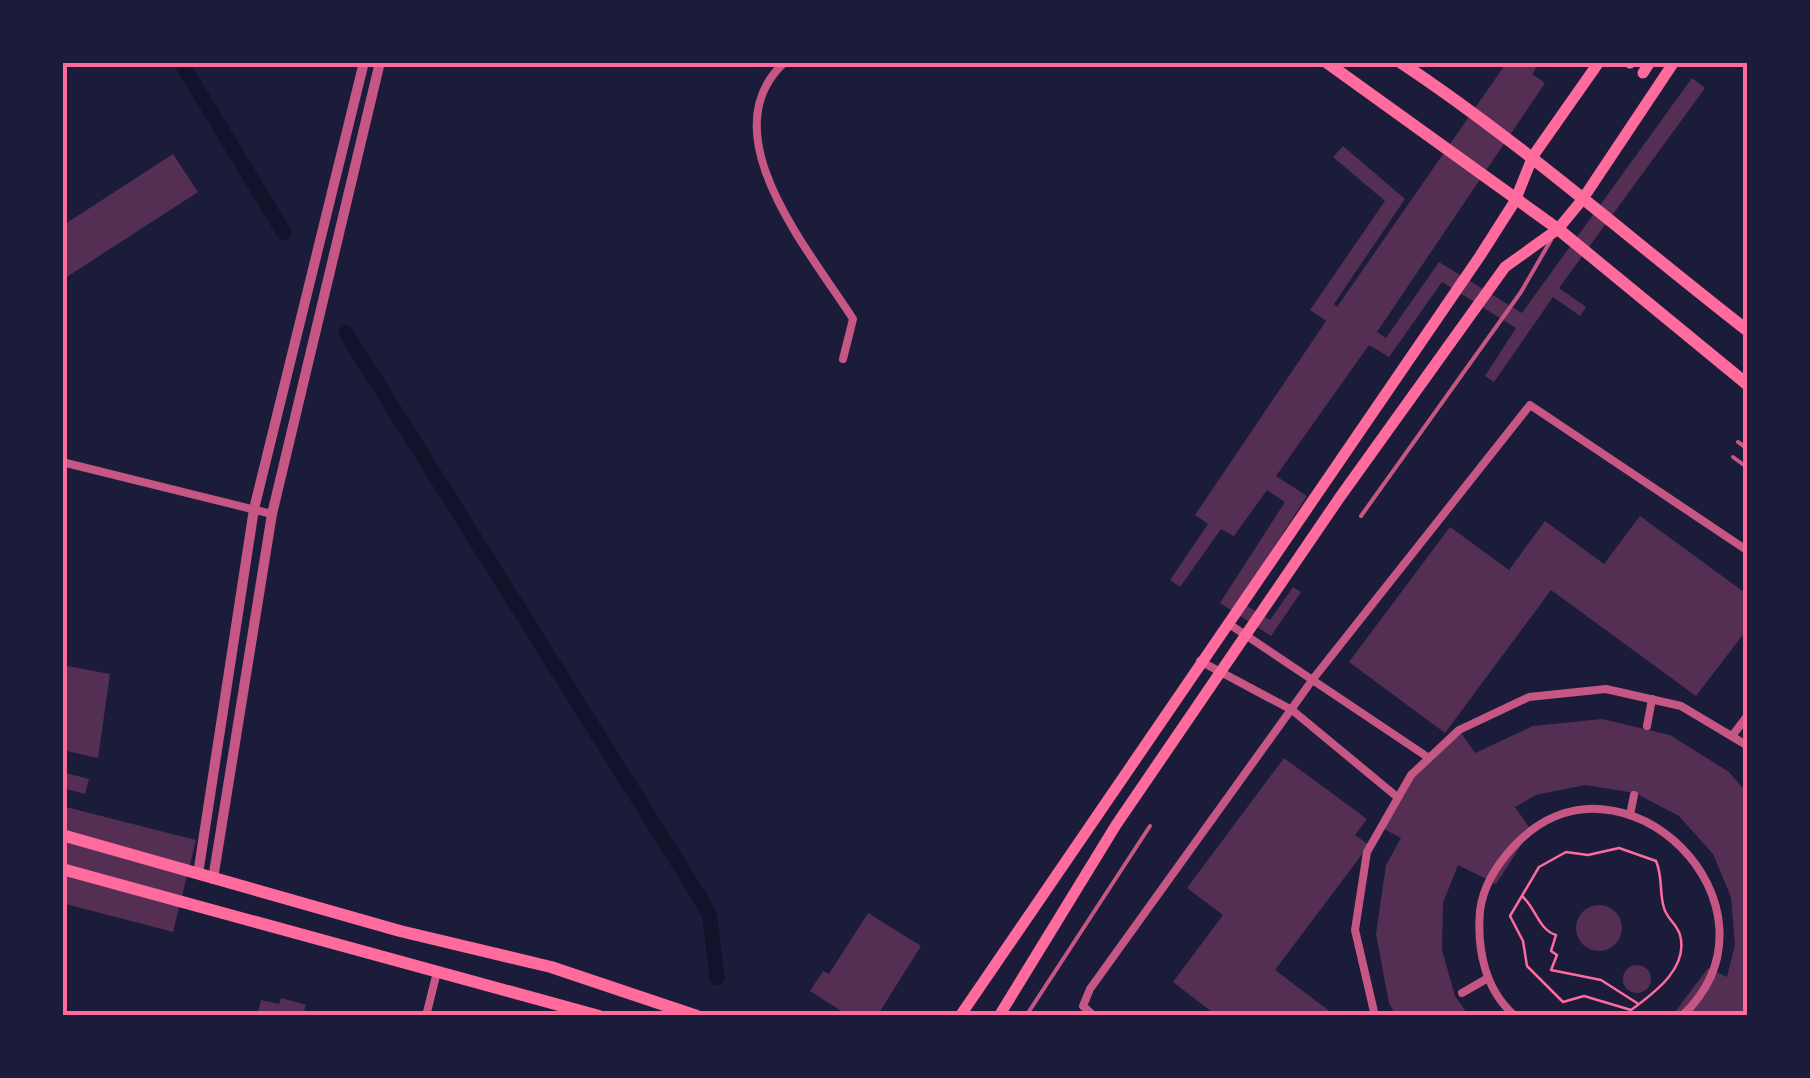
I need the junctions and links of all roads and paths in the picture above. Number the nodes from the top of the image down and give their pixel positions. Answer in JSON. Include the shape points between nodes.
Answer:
{"nodes":[{"id":1,"x":364,"y":62,"type":"edge"},
{"id":2,"x":380,"y":62,"type":"edge"},
{"id":3,"x":785,"y":62,"type":"edge"},
{"id":4,"x":1326,"y":62,"type":"edge"},
{"id":5,"x":1400,"y":62,"type":"edge"},
{"id":6,"x":1598,"y":62,"type":"edge"},
{"id":7,"x":1674,"y":62,"type":"edge"},
{"id":8,"x":1534,"y":156,"type":"junction"},
{"id":9,"x":1582,"y":200,"type":"junction"},
{"id":10,"x":1515,"y":201,"type":"junction"},
{"id":11,"x":1558,"y":229,"type":"junction"},
{"id":12,"x":1748,"y":331,"type":"edge"},
{"id":13,"x":843,"y":359,"type":"dead end"},
{"id":14,"x":1748,"y":385,"type":"edge"},
{"id":15,"x":1738,"y":442,"type":"dead end"},
{"id":16,"x":1748,"y":449,"type":"edge"},
{"id":17,"x":1733,"y":457,"type":"dead end"},
{"id":18,"x":62,"y":462,"type":"edge"},
{"id":19,"x":1748,"y":468,"type":"edge"},
{"id":20,"x":254,"y":510,"type":"junction"},
{"id":21,"x":272,"y":514,"type":"junction"},
{"id":22,"x":1361,"y":516,"type":"dead end"},
{"id":23,"x":1748,"y":551,"type":"edge"},
{"id":24,"x":1229,"y":624,"type":"junction"},
{"id":25,"x":1246,"y":635,"type":"junction"},
{"id":26,"x":1200,"y":661,"type":"junction"},
{"id":27,"x":1220,"y":672,"type":"junction"},
{"id":28,"x":1313,"y":678,"type":"junction"},
{"id":29,"x":1652,"y":699,"type":"junction"},
{"id":30,"x":1292,"y":710,"type":"junction"},
{"id":31,"x":1748,"y":715,"type":"edge"},
{"id":32,"x":1647,"y":726,"type":"dead end"},
{"id":33,"x":1732,"y":736,"type":"junction"},
{"id":34,"x":1748,"y":746,"type":"edge"},
{"id":35,"x":1429,"y":758,"type":"junction"},
{"id":36,"x":1396,"y":796,"type":"junction"},
{"id":37,"x":1634,"y":796,"type":"dead end"},
{"id":38,"x":1630,"y":816,"type":"junction"},
{"id":39,"x":1150,"y":826,"type":"dead end"},
{"id":40,"x":62,"y":835,"type":"edge"},
{"id":41,"x":62,"y":869,"type":"edge"},
{"id":42,"x":198,"y":874,"type":"junction"},
{"id":43,"x":1718,"y":876,"type":"dead end"},
{"id":44,"x":213,"y":878,"type":"junction"},
{"id":45,"x":1707,"y":881,"type":"junction"},
{"id":46,"x":1522,"y":896,"type":"junction"},
{"id":47,"x":437,"y":972,"type":"junction"},
{"id":48,"x":1488,"y":978,"type":"junction"},
{"id":49,"x":1462,"y":993,"type":"dead end"},
{"id":50,"x":1639,"y":1004,"type":"junction"},
{"id":51,"x":426,"y":1016,"type":"edge"},
{"id":52,"x":599,"y":1016,"type":"edge"},
{"id":53,"x":696,"y":1016,"type":"edge"},
{"id":54,"x":960,"y":1016,"type":"edge"},
{"id":55,"x":998,"y":1016,"type":"edge"},
{"id":56,"x":1026,"y":1016,"type":"edge"},
{"id":57,"x":1094,"y":1016,"type":"edge"},
{"id":58,"x":1375,"y":1016,"type":"edge"},
{"id":59,"x":1515,"y":1016,"type":"edge"},
{"id":60,"x":1682,"y":1016,"type":"edge"}],
"edges":[{"from":1,"to":20,"type":"street"},
{"from":2,"to":21,"type":"street"},
{"from":3,"to":13,"type":"street","via":[[760,100],[758,157],[776,199],[853,320]]},
{"from":4,"to":10,"type":"main road"},
{"from":5,"to":8,"type":"main road"},
{"from":6,"to":8,"type":"main road"},
{"from":7,"to":9,"type":"main road"},
{"from":8,"to":9,"type":"main road"},
{"from":8,"to":10,"type":"main road"},
{"from":9,"to":11,"type":"main road"},
{"from":9,"to":12,"type":"main road"},
{"from":10,"to":11,"type":"main road"},
{"from":10,"to":24,"type":"main road"},
{"from":11,"to":14,"type":"main road"},
{"from":11,"to":22,"type":"lane"},
{"from":11,"to":25,"type":"main road","via":[[1505,266]]},
{"from":15,"to":16,"type":"lane"},
{"from":17,"to":19,"type":"lane"},
{"from":18,"to":20,"type":"street"},
{"from":20,"to":21,"type":"street"},
{"from":20,"to":42,"type":"street"},
{"from":21,"to":44,"type":"street"},
{"from":23,"to":28,"type":"street","via":[[1530,405]]},
{"from":24,"to":25,"type":"street"},
{"from":24,"to":26,"type":"main road"},
{"from":25,"to":27,"type":"main road"},
{"from":25,"to":28,"type":"street"},
{"from":26,"to":27,"type":"street"},
{"from":26,"to":54,"type":"main road"},
{"from":27,"to":30,"type":"street"},
{"from":27,"to":55,"type":"main road"},
{"from":28,"to":30,"type":"street"},
{"from":28,"to":35,"type":"street"},
{"from":29,"to":32,"type":"street"},
{"from":29,"to":33,"type":"street","via":[[1681,706]]},
{"from":29,"to":35,"type":"street","via":[[1606,689],[1529,698],[1459,730]]},
{"from":30,"to":36,"type":"street"},
{"from":30,"to":57,"type":"street","via":[[1090,989],[1082,1006]]},
{"from":31,"to":33,"type":"street"},
{"from":33,"to":34,"type":"street"},
{"from":35,"to":36,"type":"street"},
{"from":36,"to":58,"type":"street","via":[[1366,852],[1355,930]]},
{"from":37,"to":38,"type":"street"},
{"from":38,"to":45,"type":"street","via":[[1675,837]]},
{"from":38,"to":48,"type":"street","via":[[1600,810],[1561,816],[1525,834],[1498,863],[1482,900],[1478,939]]},
{"from":39,"to":56,"type":"lane"},
{"from":40,"to":42,"type":"main road"},
{"from":41,"to":47,"type":"main road"},
{"from":42,"to":44,"type":"main road"},
{"from":43,"to":45,"type":"street"},
{"from":44,"to":53,"type":"main road","via":[[552,967]]},
{"from":45,"to":60,"type":"street","via":[[1718,942],[1708,980]]},
{"from":46,"to":50,"type":"path","via":[[1556,935],[1551,970],[1601,980]]},
{"from":46,"to":50,"type":"path","via":[[1511,925],[1544,988],[1564,1002],[1584,996],[1631,1010]]},
{"from":46,"to":50,"type":"path","via":[[1540,867],[1566,852],[1619,848],[1656,862],[1666,914],[1682,944],[1670,976]]},
{"from":47,"to":51,"type":"street"},
{"from":47,"to":52,"type":"main road"},
{"from":48,"to":49,"type":"street"},
{"from":48,"to":59,"type":"street"}]}
